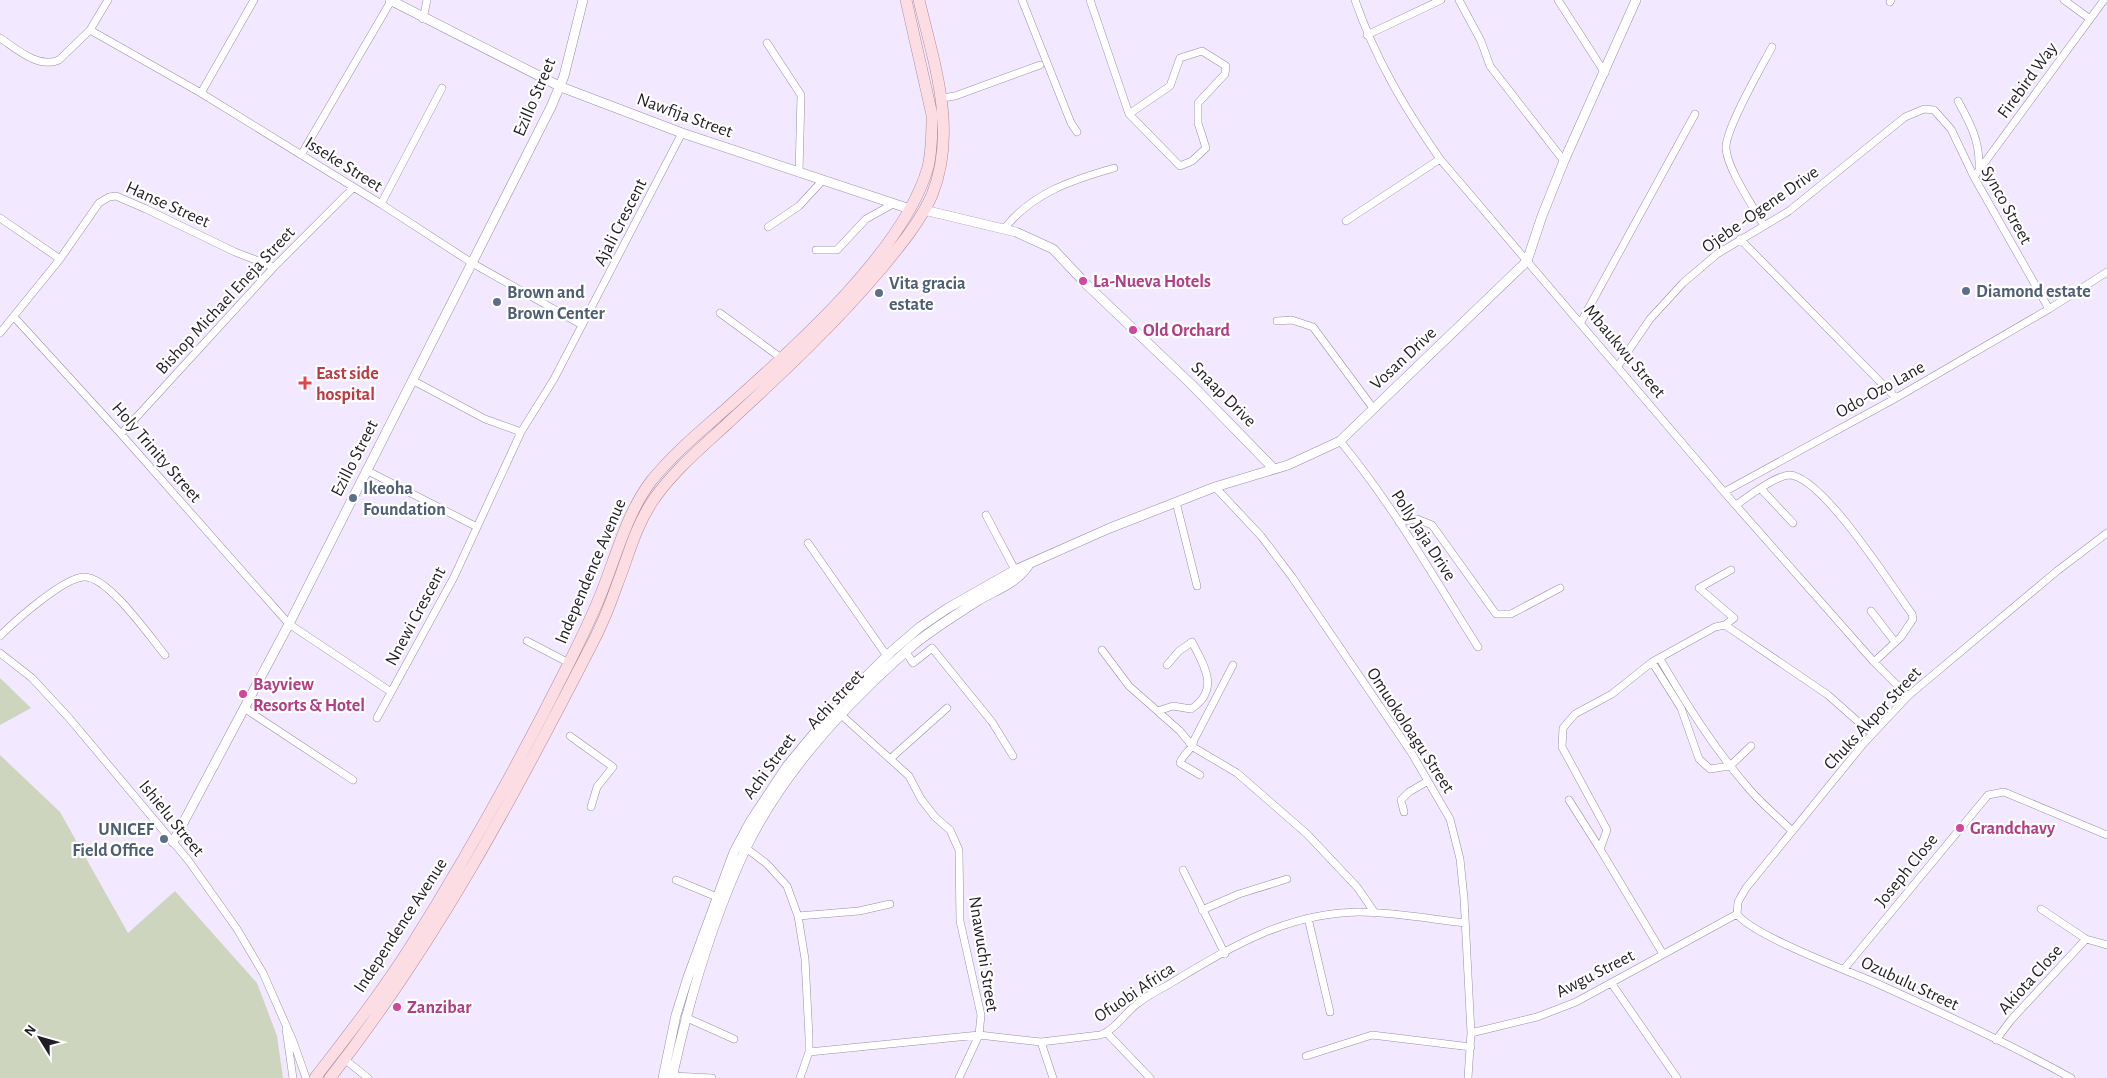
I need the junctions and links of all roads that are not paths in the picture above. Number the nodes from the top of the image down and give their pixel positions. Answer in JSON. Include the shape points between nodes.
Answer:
{"nodes":[{"id":1,"x":108,"y":0,"type":"edge"},
{"id":2,"x":254,"y":0,"type":"edge"},
{"id":3,"x":391,"y":0,"type":"edge"},
{"id":4,"x":427,"y":0,"type":"edge"},
{"id":5,"x":583,"y":0,"type":"edge"},
{"id":6,"x":906,"y":0,"type":"edge"},
{"id":7,"x":919,"y":0,"type":"edge"},
{"id":8,"x":1022,"y":0,"type":"edge"},
{"id":9,"x":1090,"y":0,"type":"edge"},
{"id":10,"x":1355,"y":0,"type":"edge"},
{"id":11,"x":1442,"y":0,"type":"edge"},
{"id":12,"x":1459,"y":0,"type":"edge"},
{"id":13,"x":1558,"y":0,"type":"edge"},
{"id":14,"x":1636,"y":0,"type":"edge"},
{"id":15,"x":2064,"y":0,"type":"edge"},
{"id":16,"x":2104,"y":0,"type":"edge"},
{"id":17,"x":423,"y":19,"type":"junction"},
{"id":18,"x":2090,"y":19,"type":"junction"},
{"id":19,"x":90,"y":30,"type":"junction"},
{"id":20,"x":1367,"y":35,"type":"junction"},
{"id":21,"x":0,"y":38,"type":"edge"},
{"id":22,"x":767,"y":43,"type":"dead end"},
{"id":23,"x":1772,"y":47,"type":"dead end"},
{"id":24,"x":1040,"y":65,"type":"dead end"},
{"id":25,"x":1604,"y":73,"type":"junction"},
{"id":26,"x":561,"y":87,"type":"junction"},
{"id":27,"x":442,"y":88,"type":"dead end"},
{"id":28,"x":200,"y":93,"type":"junction"},
{"id":29,"x":942,"y":98,"type":"junction"},
{"id":30,"x":1958,"y":100,"type":"dead end"},
{"id":31,"x":1129,"y":114,"type":"junction"},
{"id":32,"x":1695,"y":114,"type":"dead end"},
{"id":33,"x":1941,"y":115,"type":"joint"},
{"id":34,"x":682,"y":132,"type":"junction"},
{"id":35,"x":1077,"y":132,"type":"dead end"},
{"id":36,"x":301,"y":155,"type":"junction"},
{"id":37,"x":1440,"y":159,"type":"junction"},
{"id":38,"x":1564,"y":161,"type":"junction"},
{"id":39,"x":1114,"y":168,"type":"dead end"},
{"id":40,"x":1980,"y":168,"type":"junction"},
{"id":41,"x":799,"y":173,"type":"junction"},
{"id":42,"x":1974,"y":177,"type":"junction"},
{"id":43,"x":822,"y":181,"type":"junction"},
{"id":44,"x":353,"y":188,"type":"junction"},
{"id":45,"x":380,"y":204,"type":"junction"},
{"id":46,"x":894,"y":204,"type":"junction"},
{"id":47,"x":910,"y":209,"type":"junction"},
{"id":48,"x":924,"y":210,"type":"junction"},
{"id":49,"x":0,"y":218,"type":"edge"},
{"id":50,"x":1346,"y":222,"type":"dead end"},
{"id":51,"x":1764,"y":226,"type":"junction"},
{"id":52,"x":768,"y":227,"type":"dead end"},
{"id":53,"x":1004,"y":229,"type":"junction"},
{"id":54,"x":1740,"y":239,"type":"junction"},
{"id":55,"x":816,"y":250,"type":"dead end"},
{"id":56,"x":60,"y":259,"type":"junction"},
{"id":57,"x":1527,"y":261,"type":"junction"},
{"id":58,"x":472,"y":264,"type":"junction"},
{"id":59,"x":274,"y":267,"type":"junction"},
{"id":60,"x":2107,"y":272,"type":"edge"},
{"id":61,"x":2049,"y":308,"type":"junction"},
{"id":62,"x":720,"y":313,"type":"dead end"},
{"id":63,"x":14,"y":318,"type":"junction"},
{"id":64,"x":1277,"y":321,"type":"dead end"},
{"id":65,"x":1581,"y":322,"type":"junction"},
{"id":66,"x":582,"y":325,"type":"junction"},
{"id":67,"x":0,"y":333,"type":"edge"},
{"id":68,"x":781,"y":358,"type":"junction"},
{"id":69,"x":1618,"y":366,"type":"junction"},
{"id":70,"x":554,"y":378,"type":"joint"},
{"id":71,"x":412,"y":380,"type":"junction"},
{"id":72,"x":1896,"y":398,"type":"junction"},
{"id":73,"x":1373,"y":408,"type":"junction"},
{"id":74,"x":521,"y":432,"type":"junction"},
{"id":75,"x":121,"y":434,"type":"junction"},
{"id":76,"x":1340,"y":441,"type":"junction"},
{"id":77,"x":1274,"y":469,"type":"junction"},
{"id":78,"x":366,"y":470,"type":"junction"},
{"id":79,"x":1214,"y":488,"type":"junction"},
{"id":80,"x":1761,"y":489,"type":"junction"},
{"id":81,"x":1724,"y":492,"type":"junction"},
{"id":82,"x":1176,"y":502,"type":"junction"},
{"id":83,"x":1736,"y":505,"type":"junction"},
{"id":84,"x":986,"y":515,"type":"dead end"},
{"id":85,"x":1399,"y":522,"type":"junction"},
{"id":86,"x":1793,"y":524,"type":"dead end"},
{"id":87,"x":477,"y":527,"type":"junction"},
{"id":88,"x":2107,"y":533,"type":"edge"},
{"id":89,"x":808,"y":543,"type":"dead end"},
{"id":90,"x":1028,"y":566,"type":"junction"},
{"id":91,"x":1015,"y":570,"type":"junction"},
{"id":92,"x":1731,"y":570,"type":"dead end"},
{"id":93,"x":1197,"y":586,"type":"dead end"},
{"id":94,"x":1560,"y":588,"type":"dead end"},
{"id":95,"x":1871,"y":611,"type":"dead end"},
{"id":96,"x":289,"y":624,"type":"junction"},
{"id":97,"x":1725,"y":625,"type":"junction"},
{"id":98,"x":0,"y":636,"type":"edge"},
{"id":99,"x":527,"y":641,"type":"dead end"},
{"id":100,"x":1896,"y":642,"type":"junction"},
{"id":101,"x":1478,"y":647,"type":"dead end"},
{"id":102,"x":1102,"y":650,"type":"dead end"},
{"id":103,"x":906,"y":652,"type":"junction"},
{"id":104,"x":0,"y":653,"type":"edge"},
{"id":105,"x":165,"y":655,"type":"dead end"},
{"id":106,"x":887,"y":656,"type":"junction"},
{"id":107,"x":1660,"y":659,"type":"junction"},
{"id":108,"x":1652,"y":662,"type":"junction"},
{"id":109,"x":1874,"y":662,"type":"junction"},
{"id":110,"x":569,"y":663,"type":"junction"},
{"id":111,"x":1167,"y":665,"type":"dead end"},
{"id":112,"x":1233,"y":665,"type":"dead end"},
{"id":113,"x":391,"y":692,"type":"junction"},
{"id":114,"x":1908,"y":696,"type":"junction"},
{"id":115,"x":244,"y":708,"type":"junction"},
{"id":116,"x":946,"y":708,"type":"dead end"},
{"id":117,"x":1158,"y":711,"type":"junction"},
{"id":118,"x":838,"y":712,"type":"junction"},
{"id":119,"x":378,"y":718,"type":"dead end"},
{"id":120,"x":1872,"y":734,"type":"junction"},
{"id":121,"x":570,"y":736,"type":"dead end"},
{"id":122,"x":1193,"y":746,"type":"junction"},
{"id":123,"x":1751,"y":746,"type":"dead end"},
{"id":124,"x":1013,"y":756,"type":"dead end"},
{"id":125,"x":890,"y":758,"type":"junction"},
{"id":126,"x":1730,"y":766,"type":"junction"},
{"id":127,"x":1200,"y":775,"type":"dead end"},
{"id":128,"x":353,"y":780,"type":"dead end"},
{"id":129,"x":1428,"y":781,"type":"junction"},
{"id":130,"x":1569,"y":800,"type":"dead end"},
{"id":131,"x":591,"y":807,"type":"dead end"},
{"id":132,"x":1404,"y":812,"type":"dead end"},
{"id":133,"x":1792,"y":831,"type":"junction"},
{"id":134,"x":2107,"y":835,"type":"edge"},
{"id":135,"x":173,"y":842,"type":"junction"},
{"id":136,"x":743,"y":845,"type":"junction"},
{"id":137,"x":1600,"y":849,"type":"junction"},
{"id":138,"x":1183,"y":870,"type":"dead end"},
{"id":139,"x":676,"y":880,"type":"dead end"},
{"id":140,"x":1287,"y":880,"type":"dead end"},
{"id":141,"x":716,"y":897,"type":"junction"},
{"id":142,"x":890,"y":904,"type":"dead end"},
{"id":143,"x":2041,"y":909,"type":"dead end"},
{"id":144,"x":1202,"y":910,"type":"junction"},
{"id":145,"x":1375,"y":913,"type":"junction"},
{"id":146,"x":1737,"y":914,"type":"junction"},
{"id":147,"x":798,"y":916,"type":"junction"},
{"id":148,"x":1308,"y":918,"type":"junction"},
{"id":149,"x":1465,"y":923,"type":"junction"},
{"id":150,"x":2086,"y":939,"type":"junction"},
{"id":151,"x":2107,"y":945,"type":"edge"},
{"id":152,"x":1225,"y":954,"type":"junction"},
{"id":153,"x":1663,"y":954,"type":"junction"},
{"id":154,"x":1844,"y":969,"type":"junction"},
{"id":155,"x":1612,"y":984,"type":"junction"},
{"id":156,"x":1330,"y":1012,"type":"dead end"},
{"id":157,"x":685,"y":1017,"type":"junction"},
{"id":158,"x":286,"y":1028,"type":"junction"},
{"id":159,"x":1107,"y":1032,"type":"junction"},
{"id":160,"x":1471,"y":1033,"type":"junction"},
{"id":161,"x":979,"y":1035,"type":"junction"},
{"id":162,"x":734,"y":1040,"type":"dead end"},
{"id":163,"x":1996,"y":1040,"type":"junction"},
{"id":164,"x":1041,"y":1042,"type":"junction"},
{"id":165,"x":1471,"y":1047,"type":"junction"},
{"id":166,"x":337,"y":1050,"type":"junction"},
{"id":167,"x":809,"y":1052,"type":"junction"},
{"id":168,"x":1306,"y":1056,"type":"dead end"},
{"id":169,"x":344,"y":1060,"type":"junction"},
{"id":170,"x":1148,"y":1076,"type":"edge"},
{"id":171,"x":673,"y":1077,"type":"edge"},
{"id":172,"x":293,"y":1078,"type":"edge"},
{"id":173,"x":306,"y":1078,"type":"edge"},
{"id":174,"x":315,"y":1078,"type":"edge"},
{"id":175,"x":330,"y":1078,"type":"edge"},
{"id":176,"x":368,"y":1078,"type":"edge"},
{"id":177,"x":663,"y":1078,"type":"edge"},
{"id":178,"x":712,"y":1078,"type":"edge"},
{"id":179,"x":800,"y":1078,"type":"edge"},
{"id":180,"x":959,"y":1078,"type":"edge"},
{"id":181,"x":1053,"y":1078,"type":"edge"},
{"id":182,"x":1138,"y":1078,"type":"edge"},
{"id":183,"x":1468,"y":1078,"type":"edge"},
{"id":184,"x":1677,"y":1078,"type":"edge"},
{"id":185,"x":2071,"y":1078,"type":"edge"}],
"edges":[{"from":1,"to":19,"type":"street"},
{"from":2,"to":28,"type":"street"},
{"from":3,"to":17,"type":"street","name":"Nawfija Street"},
{"from":3,"to":36,"type":"street"},
{"from":4,"to":17,"type":"street"},
{"from":5,"to":26,"type":"street","name":"Ezillo Street"},
{"from":6,"to":47,"type":"main road","name":"Independence Avenue","via":[[932,122],[927,168]]},
{"from":7,"to":29,"type":"main road","name":"Independence Avenue"},
{"from":8,"to":35,"type":"street"},
{"from":9,"to":31,"type":"street"},
{"from":10,"to":20,"type":"street","name":"Mbaukwu Street"},
{"from":11,"to":20,"type":"street"},
{"from":12,"to":38,"type":"street","via":[[1490,66]]},
{"from":13,"to":25,"type":"street"},
{"from":14,"to":25,"type":"street","name":"Vosan Drive"},
{"from":15,"to":18,"type":"street"},
{"from":16,"to":18,"type":"street","name":"Firebird Way"},
{"from":17,"to":26,"type":"street","name":"Nawfija Street"},
{"from":18,"to":40,"type":"street","name":"Firebird Way"},
{"from":19,"to":21,"type":"street","via":[[52,63],[38,61]]},
{"from":19,"to":28,"type":"street","name":"Isseke Street"},
{"from":20,"to":37,"type":"street","name":"Mbaukwu Street","via":[[1402,104]]},
{"from":22,"to":41,"type":"street","via":[[801,94]]},
{"from":23,"to":51,"type":"street","via":[[1732,126],[1725,148],[1732,168]]},
{"from":24,"to":29,"type":"street"},
{"from":25,"to":38,"type":"street","name":"Vosan Drive"},
{"from":26,"to":34,"type":"street","name":"Nawfija Street"},
{"from":26,"to":58,"type":"street","name":"Ezillo Street"},
{"from":27,"to":45,"type":"street"},
{"from":28,"to":36,"type":"street","name":"Isseke Street"},
{"from":29,"to":48,"type":"main road","name":"Independence Avenue","via":[[944,146],[937,180]]},
{"from":30,"to":40,"type":"street","via":[[1978,143]]},
{"from":31,"to":31,"type":"street","via":[[1170,86],[1180,58],[1202,51],[1226,66],[1225,74],[1198,103],[1198,123],[1206,148],[1180,166]]},
{"from":32,"to":65,"type":"street"},
{"from":33,"to":42,"type":"street","name":"Synco Street"},
{"from":33,"to":51,"type":"street","name":"Ojebe -Ogene Drive","via":[[1924,109],[1905,117],[1794,207]]},
{"from":34,"to":41,"type":"street","name":"Nawfija Street"},
{"from":34,"to":66,"type":"street","name":"Ajali Crescent"},
{"from":36,"to":44,"type":"street","name":"Isseke Street"},
{"from":37,"to":50,"type":"street"},
{"from":37,"to":57,"type":"street","name":"Mbaukwu Street"},
{"from":38,"to":57,"type":"street","name":"Vosan Drive"},
{"from":39,"to":53,"type":"street","via":[[1063,183],[1019,211]]},
{"from":40,"to":42,"type":"street","name":"Firebird Way"},
{"from":41,"to":43,"type":"street","name":"Nawfija Street"},
{"from":42,"to":61,"type":"street","name":"Synco Street"},
{"from":43,"to":46,"type":"street","name":"Nawfija Street"},
{"from":43,"to":52,"type":"street","via":[[799,206]]},
{"from":44,"to":45,"type":"street","name":"Isseke Street"},
{"from":44,"to":59,"type":"street","name":"Bishop Michael Eneja Street"},
{"from":45,"to":58,"type":"street","name":"Isseke Street"},
{"from":46,"to":47,"type":"street","name":"Nawfija Street"},
{"from":46,"to":55,"type":"street","via":[[866,219],[837,250]]},
{"from":47,"to":48,"type":"street"},
{"from":47,"to":68,"type":"main road","name":"Independence Avenue","via":[[876,258],[828,313]]},
{"from":48,"to":53,"type":"street","name":"Snaap Drive"},
{"from":48,"to":169,"type":"main road","name":"Independence Avenue","via":[[895,252],[841,314],[801,356],[679,469],[653,501],[631,545],[602,625],[531,763],[407,974]]},
{"from":49,"to":56,"type":"street"},
{"from":51,"to":54,"type":"street","name":"Ojebe -Ogene Drive"},
{"from":53,"to":77,"type":"street","name":"Snaap Drive","via":[[1053,249]]},
{"from":54,"to":69,"type":"street","name":"Ojebe -Ogene Drive","via":[[1674,292],[1650,319]]},
{"from":54,"to":72,"type":"street"},
{"from":56,"to":59,"type":"street","name":"Hanse Street","via":[[99,203],[104,198],[116,196]]},
{"from":56,"to":63,"type":"street","name":"Hanse Street"},
{"from":57,"to":65,"type":"street","name":"Mbaukwu Street"},
{"from":57,"to":73,"type":"street","name":"Vosan Drive","via":[[1402,384]]},
{"from":58,"to":66,"type":"street","name":"Isseke Street"},
{"from":58,"to":71,"type":"street","name":"Ezillo Street"},
{"from":59,"to":75,"type":"street","name":"Bishop Michael Eneja Street"},
{"from":60,"to":61,"type":"street","name":"Odo-Ozo Lane"},
{"from":61,"to":72,"type":"street","name":"Odo-Ozo Lane"},
{"from":62,"to":68,"type":"street"},
{"from":63,"to":67,"type":"street"},
{"from":63,"to":75,"type":"street","name":"Holy Trinity Street"},
{"from":64,"to":73,"type":"street","via":[[1292,320],[1313,327]]},
{"from":65,"to":69,"type":"street","name":"Mbaukwu Street"},
{"from":66,"to":70,"type":"street","name":"Ajali Crescent"},
{"from":68,"to":110,"type":"main road","name":"Independence Avenue","via":[[682,448],[652,481],[630,516],[604,588]]},
{"from":69,"to":81,"type":"street","name":"Mbaukwu Street"},
{"from":70,"to":74,"type":"street","name":"Nnewi Crescent"},
{"from":71,"to":74,"type":"street","via":[[486,419]]},
{"from":71,"to":78,"type":"street","name":"Ezillo Street"},
{"from":72,"to":81,"type":"street","name":"Odo-Ozo Lane"},
{"from":73,"to":76,"type":"street","name":"Vosan Drive"},
{"from":74,"to":87,"type":"street","name":"Nnewi Crescent"},
{"from":75,"to":96,"type":"street","name":"Holy Trinity Street"},
{"from":76,"to":77,"type":"street","name":"Vosan Drive"},
{"from":76,"to":85,"type":"street","name":"Polly Jaja Drive"},
{"from":77,"to":79,"type":"street","name":"Vosan Drive"},
{"from":78,"to":87,"type":"street"},
{"from":78,"to":96,"type":"street","name":"Ezillo Street"},
{"from":79,"to":82,"type":"street","name":"Vosan Drive"},
{"from":79,"to":129,"type":"street","name":"Omuokoloagu Street","via":[[1261,536],[1292,577]]},
{"from":80,"to":83,"type":"street"},
{"from":80,"to":86,"type":"street"},
{"from":80,"to":100,"type":"street","via":[[1780,477],[1801,478],[1849,526],[1912,614],[1912,624]]},
{"from":81,"to":83,"type":"street","name":"Mbaukwu Street"},
{"from":82,"to":90,"type":"street","name":"Vosan Drive"},
{"from":82,"to":93,"type":"street"},
{"from":83,"to":109,"type":"street","name":"Mbaukwu Street"},
{"from":84,"to":91,"type":"street"},
{"from":85,"to":94,"type":"street","via":[[1417,519],[1432,525],[1496,614],[1512,614]]},
{"from":85,"to":101,"type":"street","name":"Polly Jaja Drive"},
{"from":87,"to":113,"type":"street","name":"Nnewi Crescent","via":[[454,577]]},
{"from":88,"to":114,"type":"street","name":"Chuks Akpor Street"},
{"from":89,"to":106,"type":"street"},
{"from":90,"to":91,"type":"street","name":"Achi Street"},
{"from":90,"to":103,"type":"street","name":"Achi street","via":[[1019,578],[945,621]]},
{"from":91,"to":106,"type":"street","name":"Achi Street","via":[[939,614]]},
{"from":92,"to":97,"type":"street","via":[[1699,588],[1734,618]]},
{"from":95,"to":100,"type":"street"},
{"from":96,"to":113,"type":"street","name":"Holy Trinity Street"},
{"from":96,"to":115,"type":"street","name":"Ezillo Street"},
{"from":97,"to":107,"type":"street","via":[[1710,629]]},
{"from":97,"to":120,"type":"street","via":[[1828,695]]},
{"from":98,"to":105,"type":"street","via":[[37,604],[73,580],[84,577],[97,580],[115,595]]},
{"from":99,"to":110,"type":"street"},
{"from":100,"to":109,"type":"street"},
{"from":102,"to":117,"type":"street","via":[[1129,686]]},
{"from":103,"to":118,"type":"street","name":"Achi street"},
{"from":103,"to":124,"type":"street","via":[[913,663],[932,648],[992,722]]},
{"from":104,"to":135,"type":"street","name":"Ishielu Street","via":[[32,678]]},
{"from":106,"to":118,"type":"street","name":"Achi Street"},
{"from":107,"to":108,"type":"street"},
{"from":107,"to":126,"type":"street"},
{"from":108,"to":126,"type":"street","via":[[1682,708],[1699,759],[1713,770]]},
{"from":108,"to":137,"type":"street","via":[[1612,694],[1575,714],[1563,728],[1561,736],[1566,756],[1607,830]]},
{"from":109,"to":114,"type":"street","name":"Mbaukwu Street"},
{"from":110,"to":166,"type":"main road","name":"Independence Avenue","via":[[521,757],[440,898],[399,963]]},
{"from":111,"to":117,"type":"street","via":[[1192,642],[1205,668],[1208,689],[1200,703],[1191,709],[1173,706]]},
{"from":112,"to":122,"type":"street"},
{"from":113,"to":119,"type":"street","name":"Nnewi Crescent"},
{"from":114,"to":120,"type":"street","name":"Chuks Akpor Street"},
{"from":115,"to":128,"type":"street"},
{"from":115,"to":135,"type":"street","name":"Ezillo Street"},
{"from":116,"to":125,"type":"street"},
{"from":117,"to":122,"type":"street"},
{"from":118,"to":125,"type":"street","name":"Nnawuchi Street"},
{"from":118,"to":136,"type":"street","name":"Achi Street","via":[[787,766],[756,812]]},
{"from":120,"to":133,"type":"street","name":"Chuks Akpor Street"},
{"from":121,"to":131,"type":"street","via":[[613,767],[597,787]]},
{"from":122,"to":127,"type":"street","via":[[1180,763]]},
{"from":122,"to":145,"type":"street","via":[[1237,773],[1307,834],[1357,887]]},
{"from":123,"to":126,"type":"street"},
{"from":125,"to":161,"type":"street","name":"Nnawuchi Street","via":[[910,776],[917,793],[935,818],[950,830],[957,844],[959,909],[981,1015]]},
{"from":126,"to":133,"type":"street"},
{"from":129,"to":132,"type":"street","via":[[1401,800]]},
{"from":129,"to":149,"type":"street","name":"Omuokoloagu Street","via":[[1450,819],[1455,836]]},
{"from":130,"to":137,"type":"street"},
{"from":133,"to":146,"type":"street","name":"Chuks Akpor Street","via":[[1746,888],[1738,902]]},
{"from":134,"to":154,"type":"street","name":"Joseph Close","via":[[2004,792],[1993,794],[1984,799]]},
{"from":135,"to":158,"type":"street","name":"Ishielu Street","via":[[237,929],[262,973]]},
{"from":136,"to":141,"type":"street","name":"Achi Street"},
{"from":136,"to":147,"type":"street","via":[[783,882]]},
{"from":136,"to":157,"type":"street"},
{"from":137,"to":153,"type":"street"},
{"from":138,"to":144,"type":"street"},
{"from":139,"to":141,"type":"street"},
{"from":140,"to":144,"type":"street","via":[[1239,894]]},
{"from":141,"to":177,"type":"street","name":"Achi Street","via":[[680,1004]]},
{"from":142,"to":147,"type":"street","via":[[859,911]]},
{"from":143,"to":150,"type":"street"},
{"from":144,"to":152,"type":"street"},
{"from":145,"to":148,"type":"street","name":"Ofuobi Africa"},
{"from":145,"to":149,"type":"street","name":"Ofuobi Africa"},
{"from":146,"to":153,"type":"street","name":"Awgu Street"},
{"from":146,"to":154,"type":"street","name":"Ozubulu Street","via":[[1744,921]]},
{"from":147,"to":167,"type":"street","via":[[805,959]]},
{"from":148,"to":152,"type":"street","name":"Ofuobi Africa","via":[[1262,932]]},
{"from":148,"to":156,"type":"street"},
{"from":149,"to":160,"type":"street","name":"Omuokoloagu Street"},
{"from":150,"to":151,"type":"street"},
{"from":150,"to":163,"type":"street","name":"Akiota Close"},
{"from":152,"to":159,"type":"street","name":"Ofuobi Africa","via":[[1139,1003]]},
{"from":153,"to":155,"type":"street","name":"Awgu Street"},
{"from":154,"to":163,"type":"street","name":"Ozubulu Street"},
{"from":155,"to":160,"type":"street","name":"Awgu Street","via":[[1558,1010]]},
{"from":155,"to":184,"type":"street"},
{"from":157,"to":162,"type":"street"},
{"from":157,"to":171,"type":"street"},
{"from":158,"to":172,"type":"street"},
{"from":158,"to":173,"type":"street"},
{"from":159,"to":164,"type":"street","name":"Ofuobi Africa"},
{"from":159,"to":170,"type":"street"},
{"from":160,"to":165,"type":"street"},
{"from":161,"to":164,"type":"street","name":"Ofuobi Africa"},
{"from":161,"to":167,"type":"street","name":"Ofuobi Africa"},
{"from":161,"to":180,"type":"street"},
{"from":163,"to":185,"type":"street","name":"Ozubulu Street"},
{"from":164,"to":181,"type":"street"},
{"from":165,"to":168,"type":"street","via":[[1372,1035]]},
{"from":165,"to":183,"type":"street"},
{"from":166,"to":169,"type":"street"},
{"from":166,"to":174,"type":"main road","name":"Independence Avenue"},
{"from":167,"to":179,"type":"street"},
{"from":169,"to":175,"type":"main road","name":"Independence Avenue"},
{"from":169,"to":176,"type":"street"},
{"from":170,"to":182,"type":"street"},
{"from":171,"to":178,"type":"street"}]}
